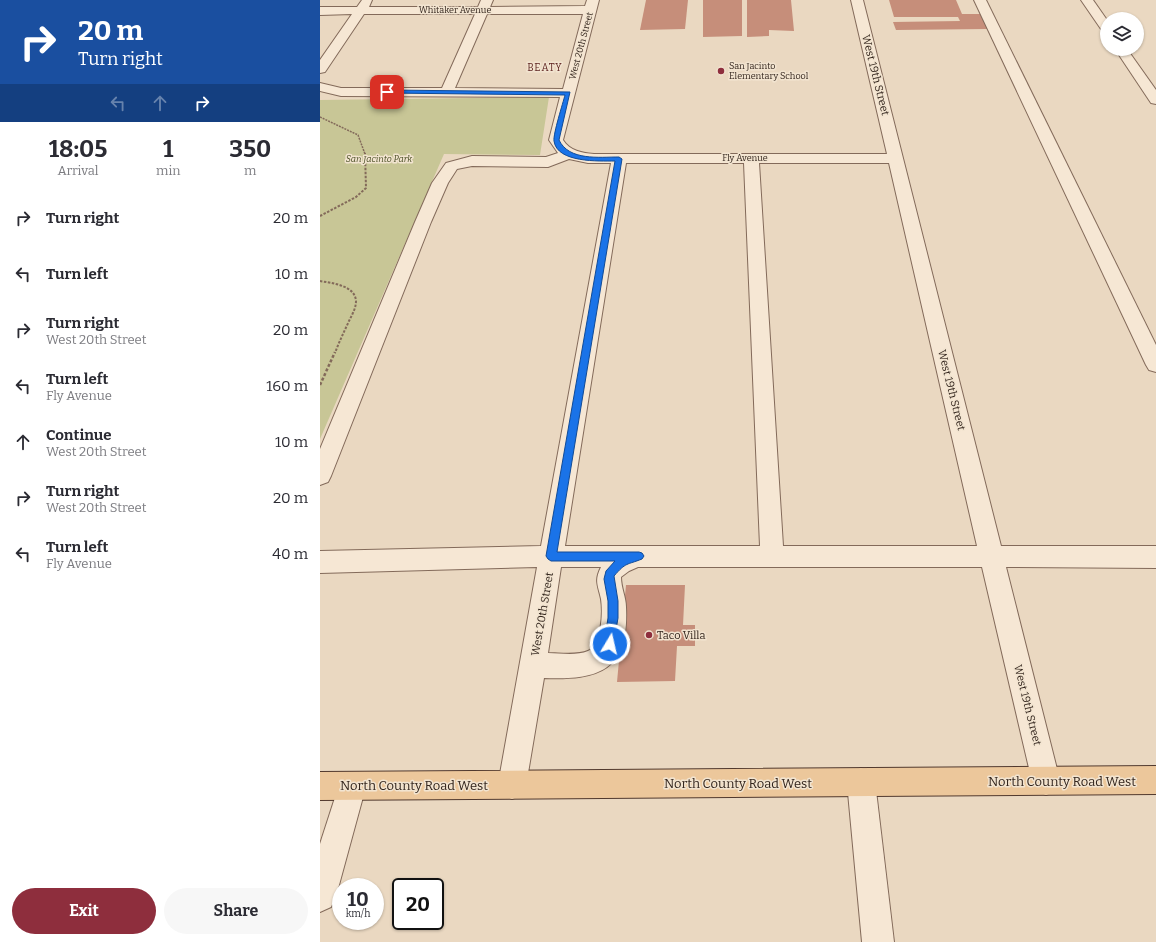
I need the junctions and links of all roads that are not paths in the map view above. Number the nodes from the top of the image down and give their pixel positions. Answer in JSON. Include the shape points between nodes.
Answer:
{"nodes":[{"id":1,"x":368,"y":0,"type":"edge"},
{"id":2,"x":857,"y":0,"type":"edge"},
{"id":3,"x":980,"y":0,"type":"edge"},
{"id":4,"x":1087,"y":0,"type":"edge"},
{"id":5,"x":485,"y":5,"type":"edge"},
{"id":6,"x":591,"y":5,"type":"edge"},
{"id":7,"x":320,"y":11,"type":"edge"},
{"id":8,"x":360,"y":11,"type":"junction"},
{"id":9,"x":1100,"y":19,"type":"edge"},
{"id":10,"x":1126,"y":56,"type":"edge"},
{"id":11,"x":320,"y":69,"type":"edge"},
{"id":12,"x":323,"y":90,"type":"edge"},
{"id":13,"x":447,"y":92,"type":"junction"},
{"id":14,"x":568,"y":93,"type":"junction"},
{"id":15,"x":1156,"y":100,"type":"edge"},
{"id":16,"x":568,"y":154,"type":"junction"},
{"id":17,"x":751,"y":158,"type":"junction"},
{"id":18,"x":895,"y":158,"type":"junction"},
{"id":19,"x":619,"y":159,"type":"junction"},
{"id":20,"x":1156,"y":364,"type":"edge"},
{"id":21,"x":320,"y":476,"type":"edge"},
{"id":22,"x":551,"y":556,"type":"junction"},
{"id":23,"x":639,"y":556,"type":"junction"},
{"id":24,"x":772,"y":557,"type":"junction"},
{"id":25,"x":992,"y":557,"type":"junction"},
{"id":26,"x":1156,"y":557,"type":"edge"},
{"id":27,"x":320,"y":562,"type":"edge"},
{"id":28,"x":533,"y":665,"type":"junction"},
{"id":29,"x":1156,"y":780,"type":"edge"},
{"id":30,"x":1046,"y":781,"type":"junction"},
{"id":31,"x":861,"y":782,"type":"junction"},
{"id":32,"x":512,"y":785,"type":"junction"},
{"id":33,"x":320,"y":786,"type":"edge"},
{"id":34,"x":352,"y":786,"type":"junction"},
{"id":35,"x":320,"y":896,"type":"edge"},
{"id":36,"x":878,"y":942,"type":"edge"}],
"edges":[{"from":1,"to":8,"type":"street"},
{"from":2,"to":18,"type":"street","name":"West 19th Street"},
{"from":3,"to":20,"type":"street"},
{"from":4,"to":9,"type":"street"},
{"from":5,"to":6,"type":"street","name":"Whitaker Avenue"},
{"from":5,"to":8,"type":"street","name":"Whitaker Avenue"},
{"from":5,"to":13,"type":"street"},
{"from":6,"to":14,"type":"street","name":"West 20th Street"},
{"from":7,"to":8,"type":"street","name":"Whitaker Avenue"},
{"from":8,"to":11,"type":"street"},
{"from":10,"to":15,"type":"street"},
{"from":12,"to":13,"type":"street"},
{"from":13,"to":14,"type":"street"},
{"from":14,"to":16,"type":"street","name":"West 20th Street","via":[[556,140]]},
{"from":16,"to":19,"type":"street","name":"Fly Avenue","via":[[594,159]]},
{"from":16,"to":21,"type":"street","via":[[548,162],[472,161],[451,166],[440,183],[423,222]]},
{"from":17,"to":18,"type":"street","name":"Fly Avenue"},
{"from":17,"to":19,"type":"street","name":"Fly Avenue"},
{"from":17,"to":24,"type":"street"},
{"from":18,"to":25,"type":"street","name":"West 19th Street"},
{"from":19,"to":22,"type":"street","name":"West 20th Street"},
{"from":22,"to":23,"type":"street"},
{"from":22,"to":27,"type":"street"},
{"from":22,"to":28,"type":"street","name":"West 20th Street"},
{"from":23,"to":24,"type":"street"},
{"from":23,"to":28,"type":"street","via":[[627,558],[610,574],[613,601],[612,632],[610,644],[603,656],[586,664]]},
{"from":24,"to":25,"type":"street"},
{"from":25,"to":26,"type":"street"},
{"from":25,"to":30,"type":"street","name":"West 19th Street"},
{"from":28,"to":32,"type":"street","name":"West 20th Street"},
{"from":29,"to":30,"type":"main road","name":"North County Road West"},
{"from":30,"to":31,"type":"main road","name":"North County Road West"},
{"from":31,"to":32,"type":"main road","name":"North County Road West"},
{"from":31,"to":36,"type":"street"},
{"from":32,"to":34,"type":"main road","name":"North County Road West"},
{"from":33,"to":34,"type":"main road","name":"North County Road West"},
{"from":34,"to":35,"type":"street"}]}
